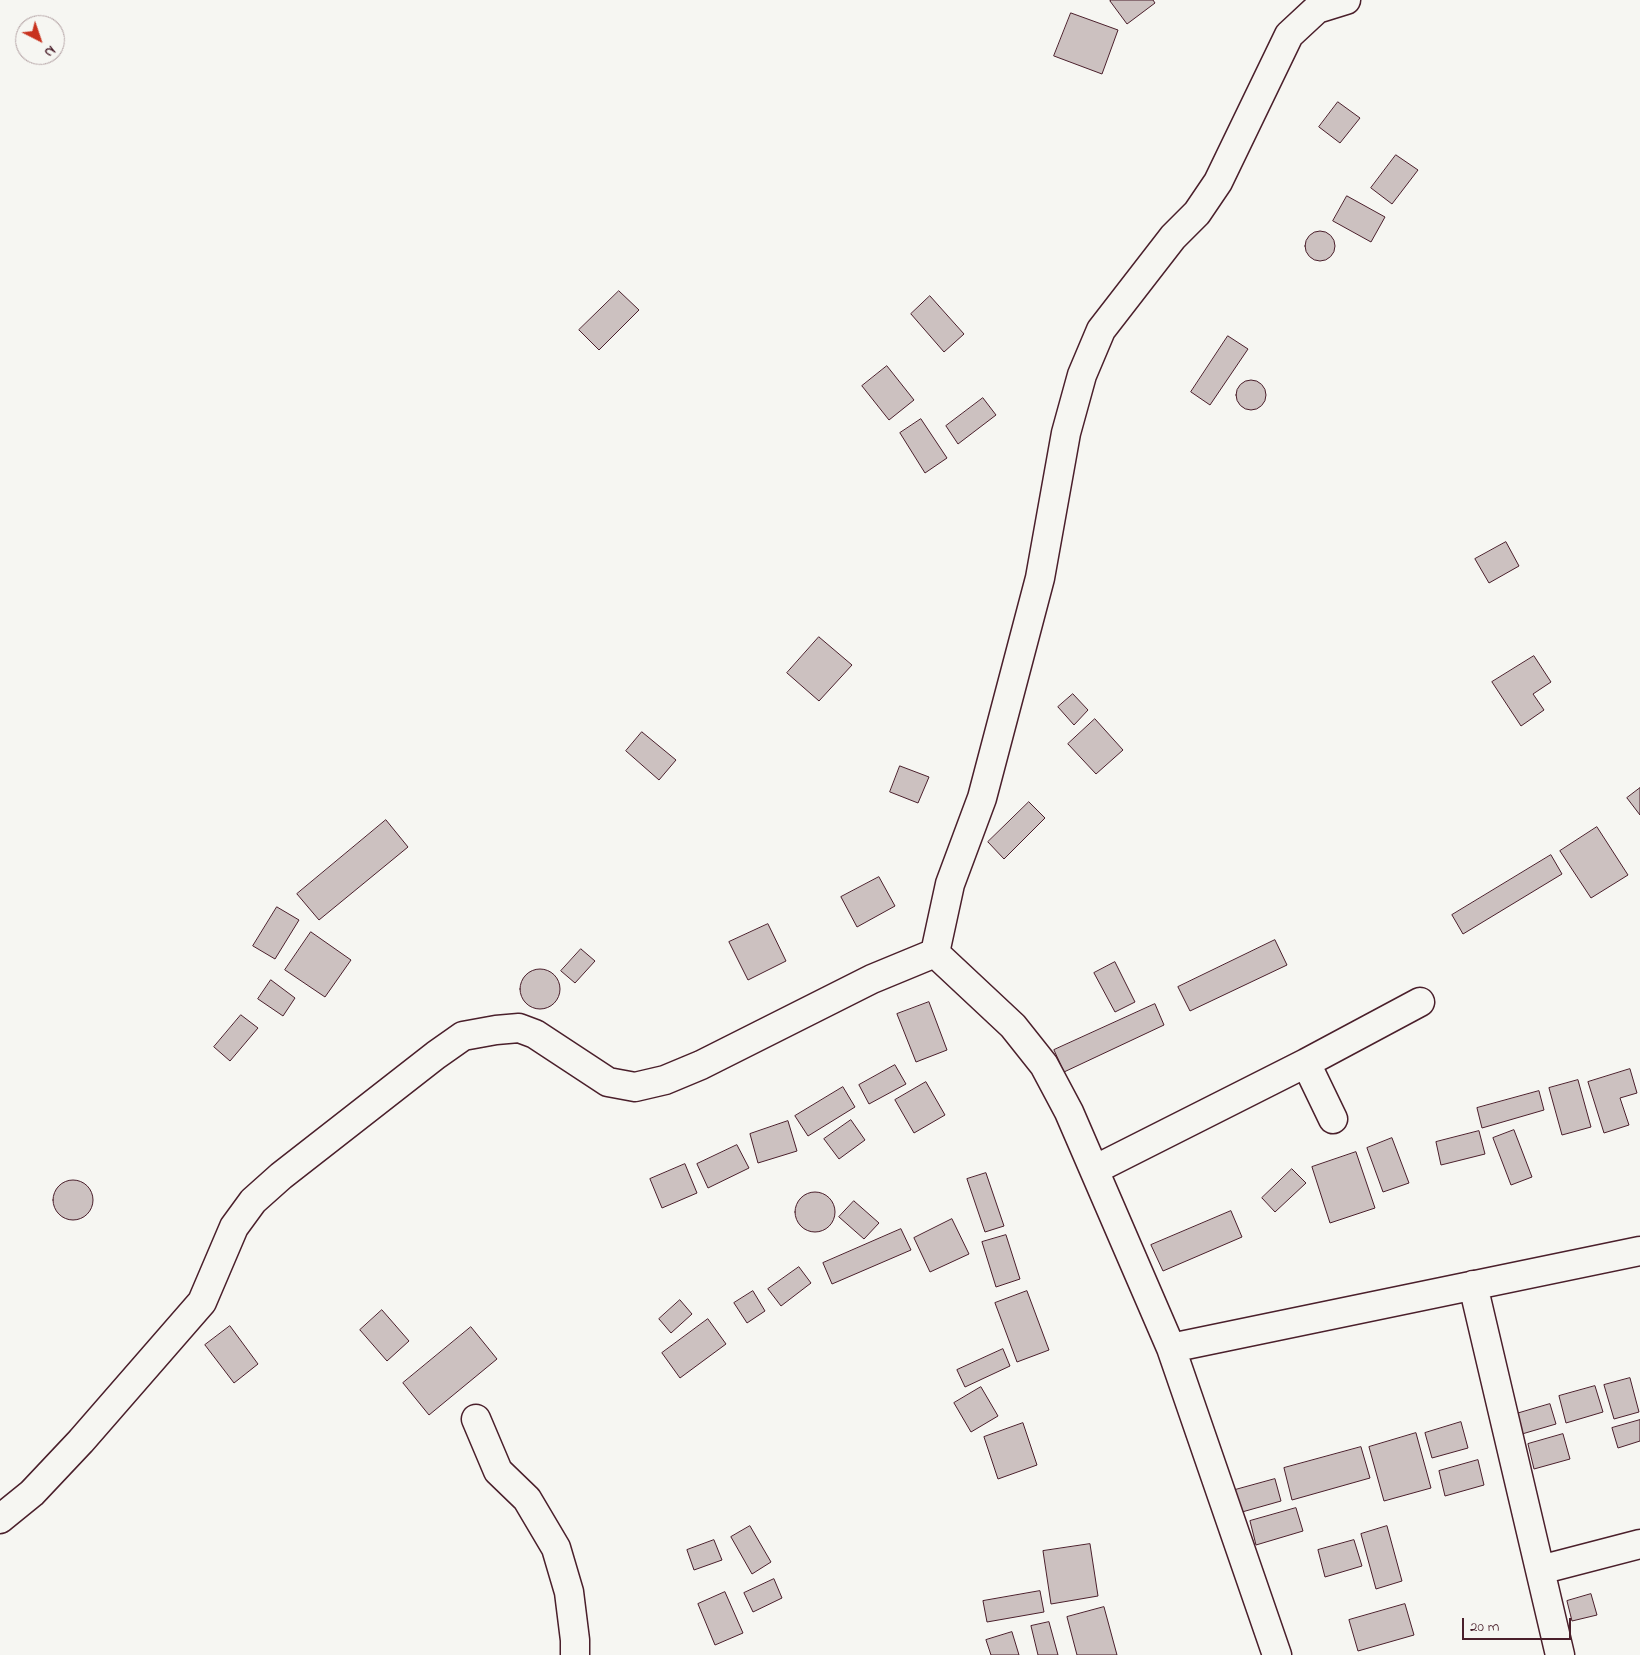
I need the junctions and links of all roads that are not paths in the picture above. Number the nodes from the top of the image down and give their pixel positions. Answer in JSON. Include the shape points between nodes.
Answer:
{"nodes":[{"id":1,"x":1346,"y":0,"type":"edge"},
{"id":2,"x":935,"y":953,"type":"junction"},
{"id":3,"x":1420,"y":1002,"type":"dead end"},
{"id":4,"x":1306,"y":1064,"type":"junction"},
{"id":5,"x":1333,"y":1119,"type":"dead end"},
{"id":6,"x":1094,"y":1170,"type":"junction"},
{"id":7,"x":1640,"y":1251,"type":"edge"},
{"id":8,"x":1473,"y":1286,"type":"junction"},
{"id":9,"x":1171,"y":1348,"type":"junction"},
{"id":10,"x":476,"y":1419,"type":"dead end"},
{"id":11,"x":0,"y":1518,"type":"edge"},
{"id":12,"x":1640,"y":1544,"type":"edge"},
{"id":13,"x":1540,"y":1570,"type":"junction"},
{"id":14,"x":575,"y":1655,"type":"edge"},
{"id":15,"x":1277,"y":1655,"type":"edge"},
{"id":16,"x":1560,"y":1655,"type":"edge"}],
"edges":[{"from":1,"to":2,"type":"street","via":[[1317,9],[1288,35],[1218,182],[1197,213],[1173,237],[1101,330],[1082,375],[1066,433],[1040,578],[982,798],[950,884]]},
{"from":2,"to":6,"type":"street","via":[[1013,1026],[1044,1066],[1069,1112]]},
{"from":2,"to":11,"type":"street","via":[[872,979],[701,1065],[665,1080],[636,1087],[608,1082],[535,1034],[519,1028],[463,1036],[253,1201],[234,1227],[202,1302],[81,1441],[32,1493]]},
{"from":3,"to":4,"type":"street"},
{"from":4,"to":5,"type":"street"},
{"from":4,"to":6,"type":"street"},
{"from":6,"to":9,"type":"street"},
{"from":7,"to":8,"type":"street"},
{"from":8,"to":9,"type":"street"},
{"from":8,"to":13,"type":"street"},
{"from":9,"to":15,"type":"street"},
{"from":10,"to":14,"type":"street","via":[[498,1471],[527,1499],[556,1548],[568,1592]]},
{"from":12,"to":13,"type":"street"},
{"from":13,"to":16,"type":"street"}]}
